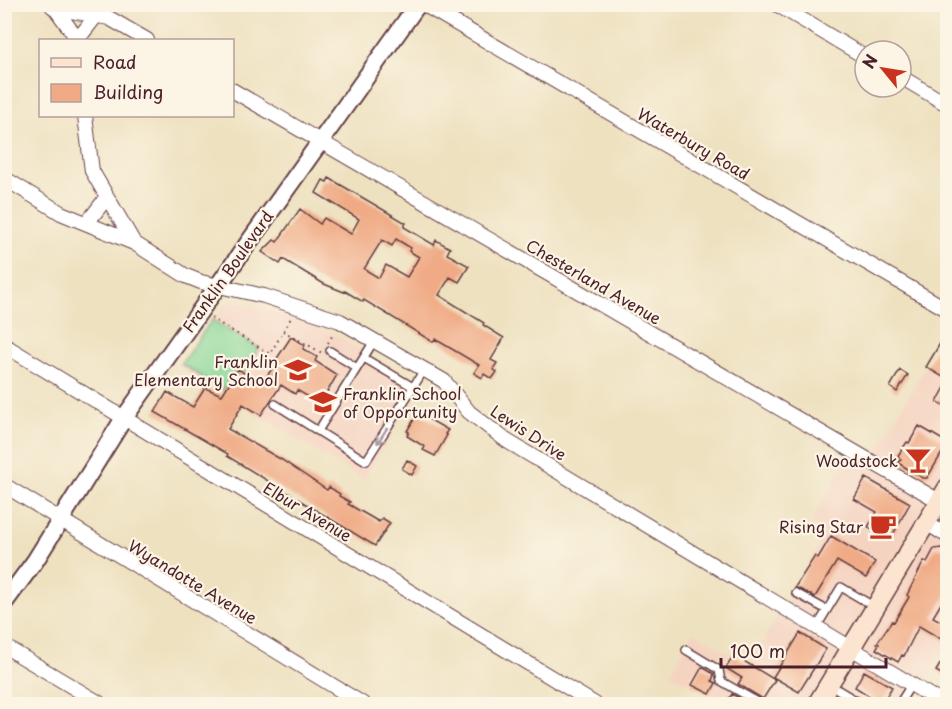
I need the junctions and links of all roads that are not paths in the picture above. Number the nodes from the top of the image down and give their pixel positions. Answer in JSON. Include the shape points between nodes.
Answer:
{"nodes":[{"id":1,"x":418,"y":4,"type":"edge"},
{"id":2,"x":423,"y":4,"type":"edge"},
{"id":3,"x":776,"y":4,"type":"edge"},
{"id":4,"x":51,"y":6,"type":"edge"},
{"id":5,"x":72,"y":8,"type":"edge"},
{"id":6,"x":96,"y":16,"type":"junction"},
{"id":7,"x":77,"y":39,"type":"edge"},
{"id":8,"x":79,"y":39,"type":"edge"},
{"id":9,"x":145,"y":39,"type":"edge"},
{"id":10,"x":853,"y":50,"type":"edge"},
{"id":11,"x":913,"y":85,"type":"edge"},
{"id":12,"x":234,"y":91,"type":"edge"},
{"id":13,"x":948,"y":105,"type":"edge"},
{"id":14,"x":85,"y":117,"type":"edge"},
{"id":15,"x":321,"y":141,"type":"junction"},
{"id":16,"x":4,"y":178,"type":"edge"},
{"id":17,"x":107,"y":197,"type":"junction"},
{"id":18,"x":87,"y":223,"type":"junction"},
{"id":19,"x":134,"y":243,"type":"junction"},
{"id":20,"x":216,"y":286,"type":"junction"},
{"id":21,"x":948,"y":310,"type":"edge"},
{"id":22,"x":374,"y":341,"type":"junction"},
{"id":23,"x":4,"y":345,"type":"edge"},
{"id":24,"x":330,"y":351,"type":"dead end"},
{"id":25,"x":364,"y":358,"type":"junction"},
{"id":26,"x":357,"y":368,"type":"junction"},
{"id":27,"x":424,"y":370,"type":"junction"},
{"id":28,"x":413,"y":387,"type":"junction"},
{"id":29,"x":275,"y":404,"type":"dead end"},
{"id":30,"x":124,"y":418,"type":"junction"},
{"id":31,"x":318,"y":431,"type":"junction"},
{"id":32,"x":4,"y":485,"type":"edge"},
{"id":33,"x":943,"y":494,"type":"edge"},
{"id":34,"x":62,"y":520,"type":"junction"},
{"id":35,"x":926,"y":523,"type":"junction"},
{"id":36,"x":948,"y":536,"type":"edge"},
{"id":37,"x":796,"y":592,"type":"dead end"},
{"id":38,"x":4,"y":603,"type":"edge"},
{"id":39,"x":876,"y":608,"type":"junction"},
{"id":40,"x":826,"y":610,"type":"junction"},
{"id":41,"x":816,"y":628,"type":"junction"},
{"id":42,"x":4,"y":646,"type":"edge"},
{"id":43,"x":851,"y":649,"type":"junction"},
{"id":44,"x":686,"y":650,"type":"dead end"},
{"id":45,"x":830,"y":684,"type":"junction"},
{"id":46,"x":911,"y":685,"type":"junction"},
{"id":47,"x":101,"y":705,"type":"edge"},
{"id":48,"x":363,"y":705,"type":"edge"},
{"id":49,"x":595,"y":705,"type":"edge"},
{"id":50,"x":761,"y":705,"type":"edge"},
{"id":51,"x":818,"y":705,"type":"edge"},
{"id":52,"x":862,"y":705,"type":"edge"},
{"id":53,"x":899,"y":705,"type":"edge"},
{"id":54,"x":944,"y":705,"type":"edge"}],
"edges":[{"from":1,"to":15,"type":"street","name":"Franklin Boulevard"},
{"from":2,"to":21,"type":"street","name":"Waterbury Road"},
{"from":3,"to":10,"type":"street"},
{"from":4,"to":5,"type":"street"},
{"from":4,"to":7,"type":"street"},
{"from":5,"to":6,"type":"street"},
{"from":6,"to":8,"type":"street"},
{"from":6,"to":9,"type":"street","via":[[109,18]]},
{"from":11,"to":13,"type":"street"},
{"from":12,"to":15,"type":"street","name":"Chesterland Avenue"},
{"from":14,"to":17,"type":"street","name":"Lewis Drive","via":[[92,171]]},
{"from":15,"to":20,"type":"street","name":"Franklin Boulevard"},
{"from":15,"to":33,"type":"street","name":"Chesterland Avenue"},
{"from":16,"to":18,"type":"street","via":[[61,213]]},
{"from":17,"to":18,"type":"street"},
{"from":17,"to":19,"type":"street","name":"Lewis Drive"},
{"from":18,"to":19,"type":"street"},
{"from":19,"to":20,"type":"street","name":"Lewis Drive","via":[[186,276]]},
{"from":20,"to":22,"type":"street","name":"Lewis Drive","via":[[264,296],[340,321]]},
{"from":20,"to":30,"type":"street","name":"Franklin Boulevard"},
{"from":22,"to":25,"type":"lane"},
{"from":22,"to":27,"type":"street","name":"Lewis Drive"},
{"from":23,"to":30,"type":"street","name":"Elbur Avenue"},
{"from":24,"to":26,"type":"lane"},
{"from":25,"to":26,"type":"lane"},
{"from":25,"to":28,"type":"lane"},
{"from":26,"to":31,"type":"lane"},
{"from":27,"to":28,"type":"lane"},
{"from":27,"to":41,"type":"street","name":"Lewis Drive","via":[[444,381],[469,412],[507,441]]},
{"from":28,"to":31,"type":"lane","one_way":true,"via":[[366,461]]},
{"from":29,"to":31,"type":"lane"},
{"from":30,"to":34,"type":"street","name":"Franklin Boulevard"},
{"from":30,"to":49,"type":"street","name":"Elbur Avenue"},
{"from":32,"to":34,"type":"street","name":"Wyandotte Avenue"},
{"from":33,"to":35,"type":"main road"},
{"from":34,"to":38,"type":"street","name":"Franklin Boulevard"},
{"from":34,"to":48,"type":"street","name":"Wyandotte Avenue"},
{"from":35,"to":36,"type":"street"},
{"from":35,"to":39,"type":"main road"},
{"from":37,"to":40,"type":"lane"},
{"from":39,"to":40,"type":"lane","via":[[841,587]]},
{"from":39,"to":43,"type":"main road"},
{"from":40,"to":41,"type":"lane"},
{"from":41,"to":43,"type":"street","name":"Lewis Drive"},
{"from":42,"to":47,"type":"street"},
{"from":43,"to":45,"type":"main road"},
{"from":43,"to":46,"type":"street","name":"Lewis Drive"},
{"from":44,"to":50,"type":"lane","via":[[719,670],[722,681]]},
{"from":45,"to":51,"type":"main road"},
{"from":45,"to":52,"type":"lane"},
{"from":46,"to":53,"type":"lane"},
{"from":46,"to":54,"type":"street","name":"Lewis Drive"}]}
